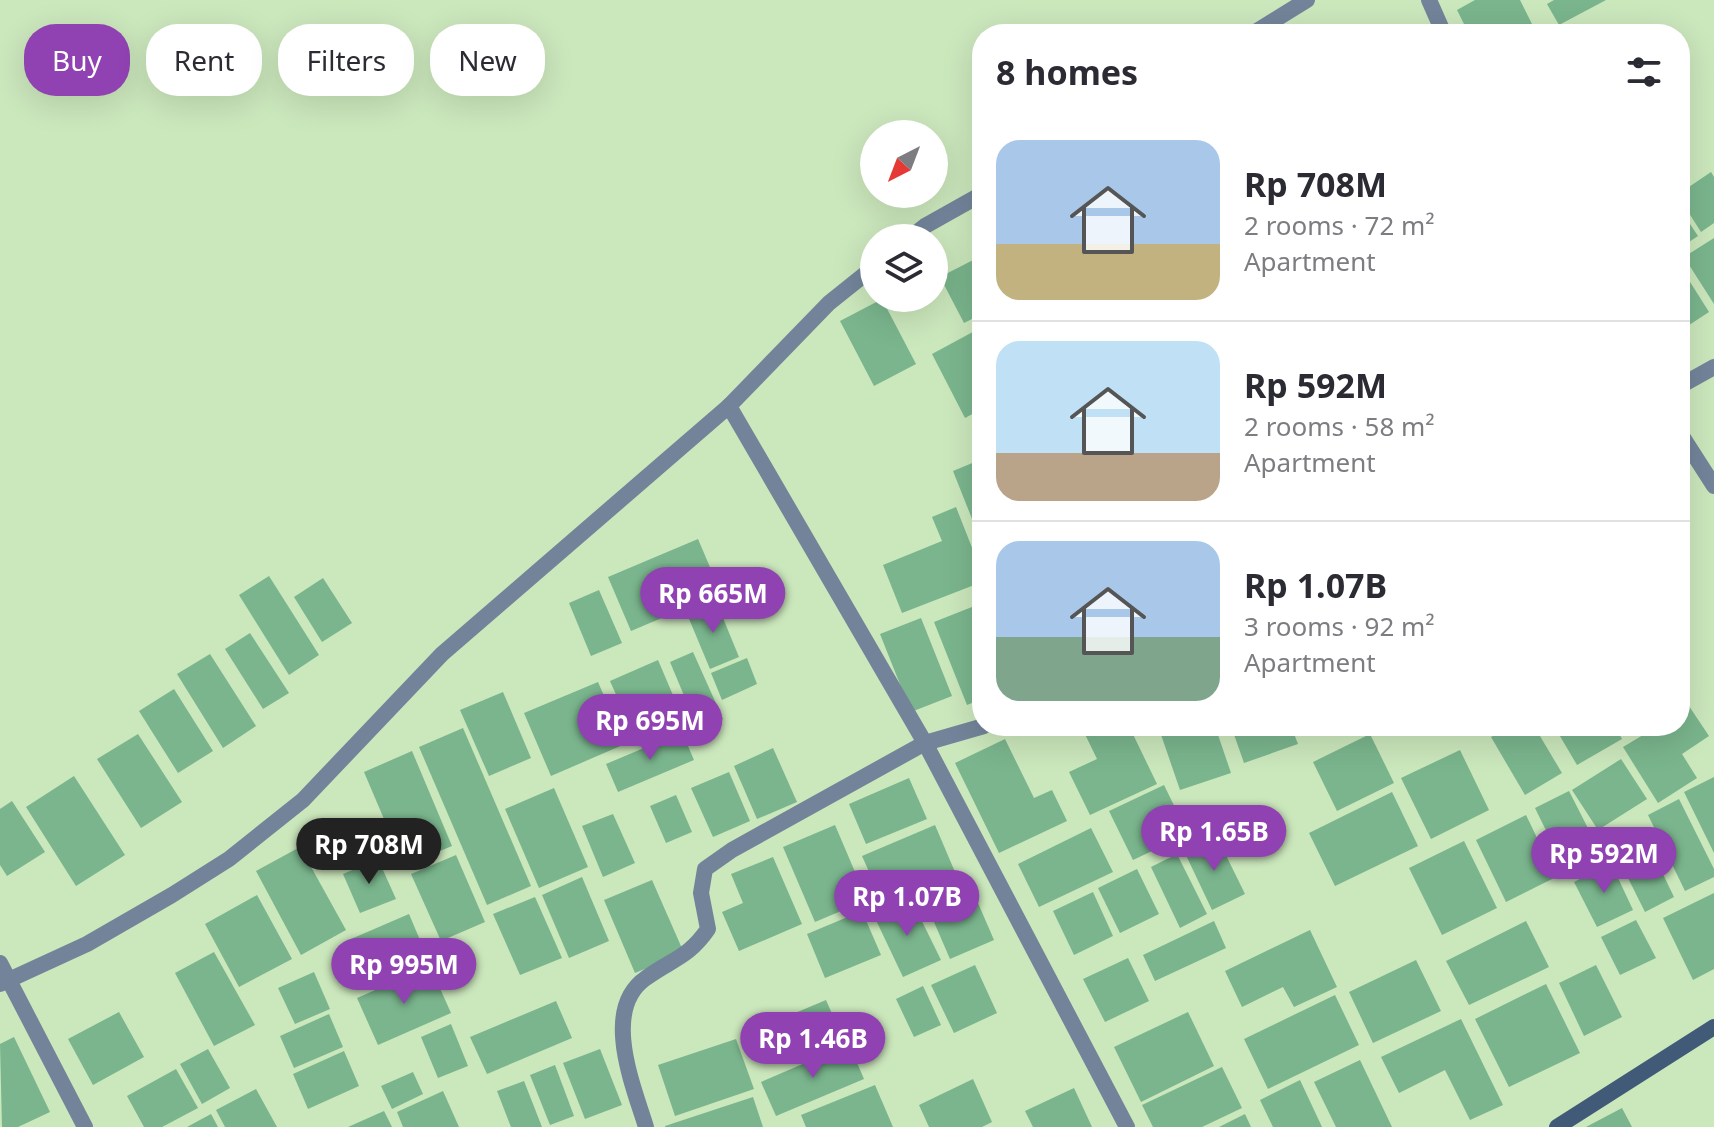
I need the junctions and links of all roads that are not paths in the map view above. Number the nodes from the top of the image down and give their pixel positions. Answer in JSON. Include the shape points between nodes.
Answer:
{"nodes":[{"id":1,"x":1307,"y":0,"type":"edge"},
{"id":2,"x":1429,"y":0,"type":"edge"},
{"id":3,"x":1268,"y":24,"type":"edge"},
{"id":4,"x":1440,"y":24,"type":"edge"},
{"id":5,"x":972,"y":200,"type":"edge"},
{"id":6,"x":929,"y":224,"type":"edge"},
{"id":7,"x":860,"y":278,"type":"edge"},
{"id":8,"x":1714,"y":367,"type":"edge"},
{"id":9,"x":1690,"y":380,"type":"edge"},
{"id":10,"x":729,"y":406,"type":"junction"},
{"id":11,"x":1690,"y":449,"type":"edge"},
{"id":12,"x":1714,"y":486,"type":"edge"},
{"id":13,"x":972,"y":729,"type":"edge"},
{"id":14,"x":925,"y":743,"type":"junction"},
{"id":15,"x":0,"y":963,"type":"edge"},
{"id":16,"x":4,"y":983,"type":"edge"},
{"id":17,"x":1714,"y":1027,"type":"edge"},
{"id":18,"x":85,"y":1127,"type":"edge"},
{"id":19,"x":646,"y":1127,"type":"edge"},
{"id":20,"x":1127,"y":1127,"type":"edge"},
{"id":21,"x":1557,"y":1127,"type":"edge"}],
"edges":[{"from":1,"to":3,"type":"street"},
{"from":2,"to":4,"type":"street"},
{"from":5,"to":6,"type":"street"},
{"from":7,"to":10,"type":"street"},
{"from":8,"to":9,"type":"street"},
{"from":10,"to":14,"type":"street"},
{"from":10,"to":16,"type":"street","via":[[442,654],[303,800],[229,859],[87,944]]},
{"from":11,"to":12,"type":"street"},
{"from":13,"to":14,"type":"street"},
{"from":14,"to":19,"type":"street","via":[[705,869],[701,893],[708,929],[695,948],[643,979],[625,1003],[624,1052]]},
{"from":14,"to":20,"type":"street"},
{"from":15,"to":16,"type":"street"},
{"from":16,"to":18,"type":"street"},
{"from":17,"to":21,"type":"street"}]}
